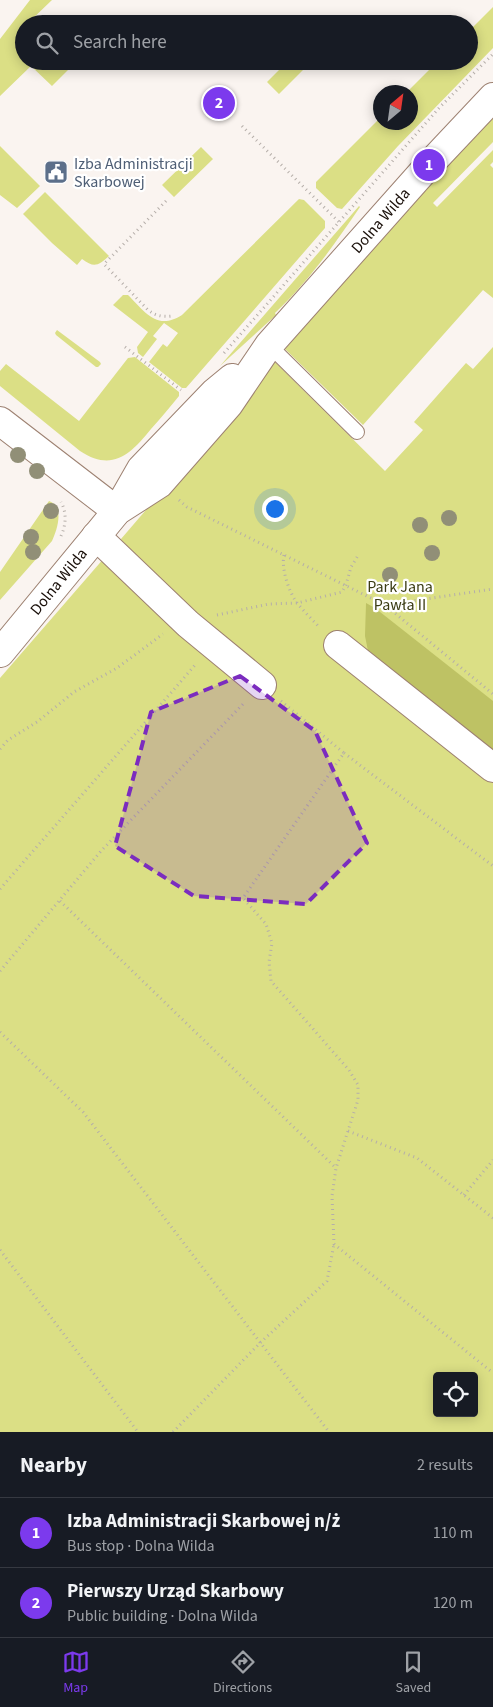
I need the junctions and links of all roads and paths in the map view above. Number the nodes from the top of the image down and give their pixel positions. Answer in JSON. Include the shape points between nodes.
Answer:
{"nodes":[{"id":1,"x":493,"y":54,"type":"edge"},
{"id":2,"x":478,"y":69,"type":"edge"},
{"id":3,"x":477,"y":70,"type":"edge"},
{"id":4,"x":493,"y":97,"type":"edge"},
{"id":5,"x":242,"y":126,"type":"dead end"},
{"id":6,"x":166,"y":201,"type":"dead end"},
{"id":7,"x":339,"y":222,"type":"junction"},
{"id":8,"x":172,"y":316,"type":"dead end"},
{"id":9,"x":269,"y":345,"type":"junction"},
{"id":10,"x":125,"y":347,"type":"dead end"},
{"id":11,"x":219,"y":358,"type":"dead end"},
{"id":12,"x":187,"y":396,"type":"dead end"},
{"id":13,"x":0,"y":422,"type":"edge"},
{"id":14,"x":357,"y":432,"type":"dead end"},
{"id":15,"x":172,"y":495,"type":"dead end"},
{"id":16,"x":61,"y":500,"type":"dead end"},
{"id":17,"x":117,"y":511,"type":"junction"},
{"id":18,"x":96,"y":536,"type":"junction"},
{"id":19,"x":58,"y":543,"type":"dead end"},
{"id":20,"x":359,"y":554,"type":"dead end"},
{"id":21,"x":284,"y":555,"type":"junction"},
{"id":22,"x":346,"y":586,"type":"junction"},
{"id":23,"x":493,"y":589,"type":"edge"},
{"id":24,"x":297,"y":603,"type":"junction"},
{"id":25,"x":385,"y":606,"type":"junction"},
{"id":26,"x":188,"y":624,"type":"junction"},
{"id":27,"x":213,"y":645,"type":"junction"},
{"id":28,"x":338,"y":645,"type":"joint"},
{"id":29,"x":0,"y":653,"type":"edge"},
{"id":30,"x":262,"y":685,"type":"junction"},
{"id":31,"x":493,"y":694,"type":"edge"},
{"id":32,"x":0,"y":749,"type":"edge"},
{"id":33,"x":344,"y":753,"type":"junction"},
{"id":34,"x":493,"y":768,"type":"edge"},
{"id":35,"x":493,"y":866,"type":"edge"},
{"id":36,"x":0,"y":889,"type":"edge"},
{"id":37,"x":60,"y":901,"type":"junction"},
{"id":38,"x":0,"y":971,"type":"edge"},
{"id":39,"x":0,"y":1032,"type":"edge"},
{"id":40,"x":348,"y":1131,"type":"junction"},
{"id":41,"x":493,"y":1160,"type":"edge"},
{"id":42,"x":336,"y":1168,"type":"junction"},
{"id":43,"x":464,"y":1195,"type":"junction"},
{"id":44,"x":493,"y":1218,"type":"edge"},
{"id":45,"x":334,"y":1244,"type":"junction"},
{"id":46,"x":0,"y":1250,"type":"edge"},
{"id":47,"x":260,"y":1343,"type":"junction"},
{"id":48,"x":493,"y":1374,"type":"edge"},
{"id":49,"x":138,"y":1432,"type":"edge"},
{"id":50,"x":173,"y":1432,"type":"edge"},
{"id":51,"x":329,"y":1432,"type":"edge"}],
"edges":[{"from":1,"to":2,"type":"path"},
{"from":3,"to":7,"type":"path","via":[[440,107]]},
{"from":4,"to":9,"type":"street","name":"Dolna Wilda"},
{"from":5,"to":7,"type":"path"},
{"from":6,"to":8,"type":"path","via":[[104,264],[148,310],[163,317]]},
{"from":7,"to":11,"type":"path"},
{"from":9,"to":14,"type":"lane"},
{"from":9,"to":17,"type":"street","name":"Dolna Wilda","via":[[215,392],[141,469]]},
{"from":10,"to":12,"type":"path"},
{"from":13,"to":17,"type":"street"},
{"from":15,"to":21,"type":"path","via":[[187,507]]},
{"from":16,"to":19,"type":"path","via":[[65,520]]},
{"from":17,"to":18,"type":"street","name":"Dolna Wilda"},
{"from":18,"to":26,"type":"street"},
{"from":18,"to":29,"type":"street","name":"Dolna Wilda"},
{"from":20,"to":22,"type":"path","via":[[351,567]]},
{"from":21,"to":22,"type":"path"},
{"from":21,"to":24,"type":"path","via":[[283,563]]},
{"from":22,"to":24,"type":"path","via":[[342,592]]},
{"from":22,"to":25,"type":"path"},
{"from":23,"to":25,"type":"path"},
{"from":24,"to":26,"type":"path","via":[[230,611]]},
{"from":24,"to":28,"type":"path"},
{"from":25,"to":31,"type":"path"},
{"from":26,"to":27,"type":"street"},
{"from":26,"to":32,"type":"path","via":[[175,625],[117,668],[74,692]]},
{"from":27,"to":30,"type":"street"},
{"from":27,"to":36,"type":"path"},
{"from":28,"to":34,"type":"street"},
{"from":30,"to":33,"type":"path"},
{"from":30,"to":37,"type":"path","via":[[101,852]]},
{"from":33,"to":35,"type":"path"},
{"from":33,"to":40,"type":"path","via":[[243,898],[266,924],[272,943],[271,981],[349,1070],[358,1085],[358,1100]]},
{"from":37,"to":38,"type":"path"},
{"from":37,"to":42,"type":"path"},
{"from":39,"to":47,"type":"path","via":[[83,1112]]},
{"from":40,"to":42,"type":"path"},
{"from":40,"to":43,"type":"path","via":[[417,1158]]},
{"from":41,"to":43,"type":"path"},
{"from":42,"to":45,"type":"path","via":[[332,1196]]},
{"from":43,"to":44,"type":"path"},
{"from":45,"to":47,"type":"path","via":[[327,1281]]},
{"from":45,"to":48,"type":"path"},
{"from":46,"to":49,"type":"path"},
{"from":47,"to":50,"type":"path"},
{"from":47,"to":51,"type":"path"}]}
